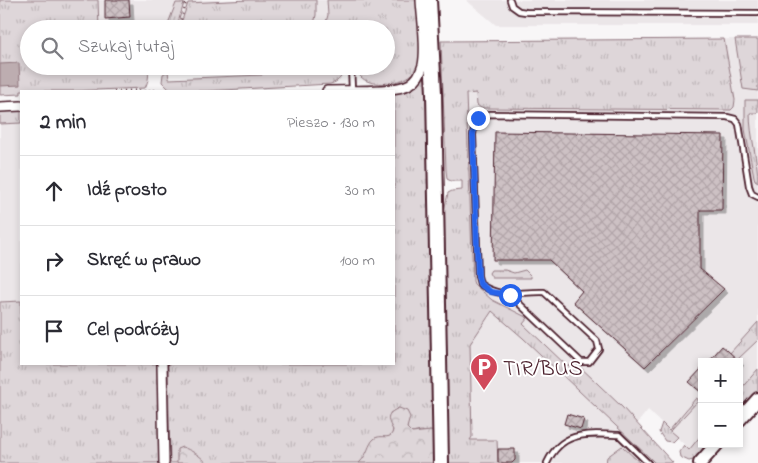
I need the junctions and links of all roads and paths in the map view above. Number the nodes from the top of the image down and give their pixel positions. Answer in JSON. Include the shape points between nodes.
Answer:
{"nodes":[{"id":1,"x":421,"y":0,"type":"edge"},
{"id":2,"x":429,"y":0,"type":"edge"},
{"id":3,"x":510,"y":0,"type":"edge"},
{"id":4,"x":186,"y":3,"type":"dead end"},
{"id":5,"x":758,"y":13,"type":"edge"},
{"id":6,"x":181,"y":20,"type":"edge"},
{"id":7,"x":351,"y":75,"type":"edge"},
{"id":8,"x":352,"y":90,"type":"edge"},
{"id":9,"x":20,"y":106,"type":"edge"},
{"id":10,"x":0,"y":107,"type":"edge"},
{"id":11,"x":758,"y":197,"type":"edge"},
{"id":12,"x":510,"y":295,"type":"junction"},
{"id":13,"x":162,"y":365,"type":"edge"},
{"id":14,"x":758,"y":399,"type":"edge"},
{"id":15,"x":743,"y":416,"type":"edge"},
{"id":16,"x":713,"y":448,"type":"edge"},
{"id":17,"x":164,"y":463,"type":"edge"},
{"id":18,"x":441,"y":463,"type":"edge"},
{"id":19,"x":547,"y":463,"type":"edge"},
{"id":20,"x":648,"y":463,"type":"edge"},
{"id":21,"x":700,"y":463,"type":"edge"}],
"edges":[{"from":1,"to":8,"type":"street","via":[[424,54],[417,78],[409,85],[396,88]]},
{"from":2,"to":18,"type":"main road","via":[[434,93]]},
{"from":3,"to":5,"type":"lane","via":[[512,6],[526,12]]},
{"from":4,"to":6,"type":"path"},
{"from":7,"to":8,"type":"lane"},
{"from":9,"to":10,"type":"street"},
{"from":11,"to":12,"type":"lane","via":[[752,194],[749,186],[739,124],[735,119],[490,114],[478,118],[473,135],[478,276],[480,284],[491,292]]},
{"from":12,"to":12,"type":"lane","via":[[581,362],[589,362],[600,349],[597,341],[544,292]]},
{"from":13,"to":17,"type":"street"},
{"from":14,"to":15,"type":"street"},
{"from":16,"to":21,"type":"street"},
{"from":19,"to":20,"type":"lane","via":[[552,451],[562,442],[580,436],[619,435]]}]}
